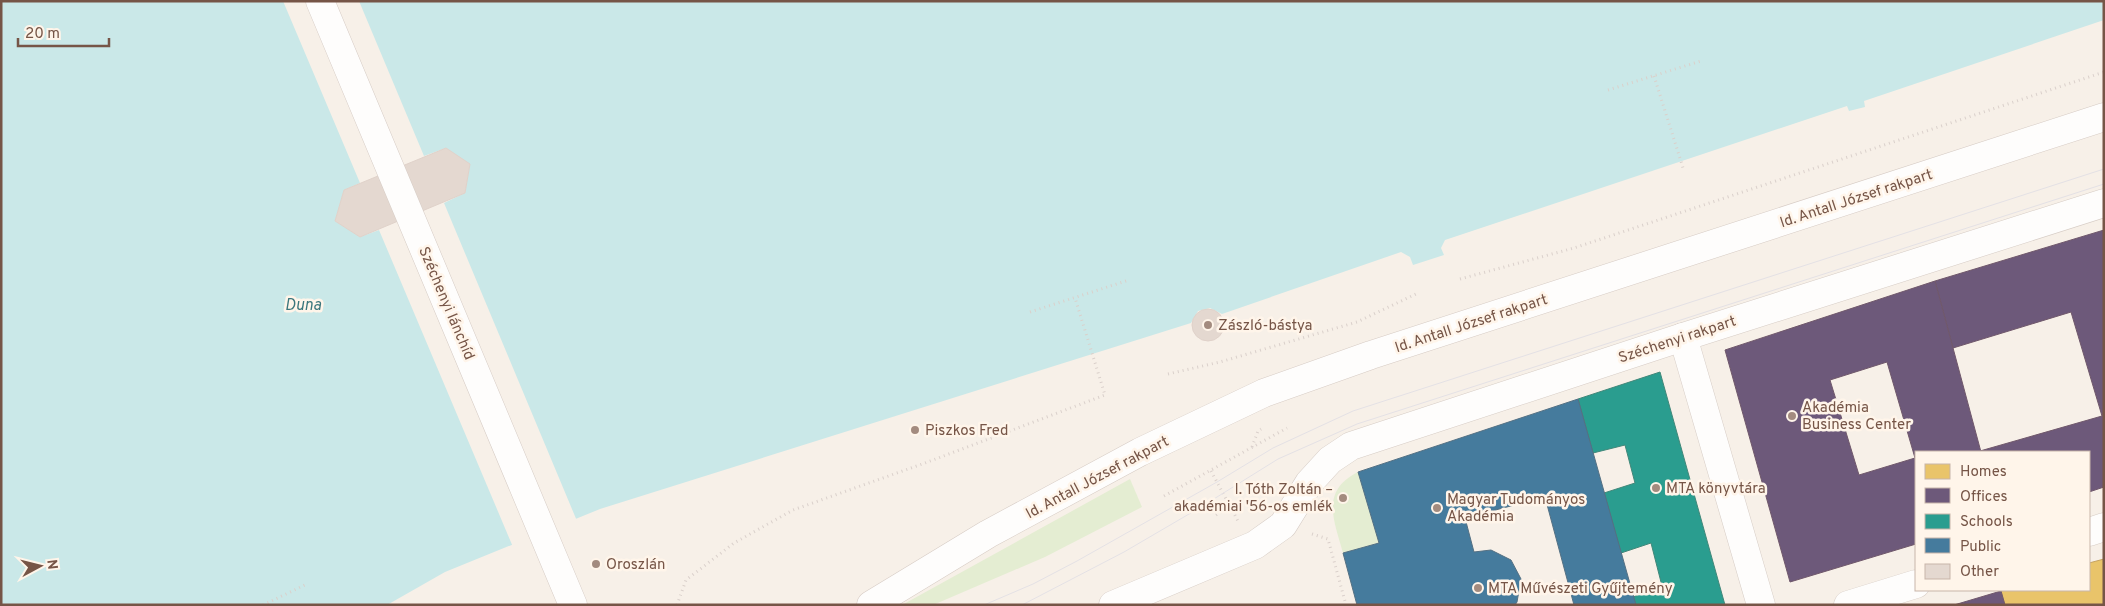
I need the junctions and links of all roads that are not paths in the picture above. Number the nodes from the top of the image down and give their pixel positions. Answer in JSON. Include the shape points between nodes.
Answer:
{"nodes":[{"id":1,"x":320,"y":1,"type":"edge"},
{"id":2,"x":2104,"y":117,"type":"edge"},
{"id":3,"x":2104,"y":203,"type":"edge"},
{"id":4,"x":1683,"y":337,"type":"junction"},
{"id":5,"x":2104,"y":527,"type":"edge"},
{"id":6,"x":2090,"y":532,"type":"edge"},
{"id":7,"x":1915,"y":584,"type":"edge"},
{"id":8,"x":573,"y":605,"type":"edge"},
{"id":9,"x":870,"y":605,"type":"edge"},
{"id":10,"x":1113,"y":605,"type":"edge"},
{"id":11,"x":1761,"y":605,"type":"edge"},
{"id":12,"x":1848,"y":605,"type":"edge"}],
"edges":[{"from":1,"to":8,"type":"street","name":"Széchenyi lánchíd"},
{"from":2,"to":9,"type":"street","name":"Id. Antall József rakpart","via":[[1264,393],[1140,452],[988,534]]},
{"from":3,"to":4,"type":"street","name":"Széchenyi rakpart"},
{"from":4,"to":10,"type":"street","name":"Széchenyi rakpart","via":[[1351,446],[1330,460],[1309,483],[1283,525],[1255,545]]},
{"from":4,"to":11,"type":"street"},
{"from":5,"to":6,"type":"street"},
{"from":7,"to":12,"type":"street"}]}
